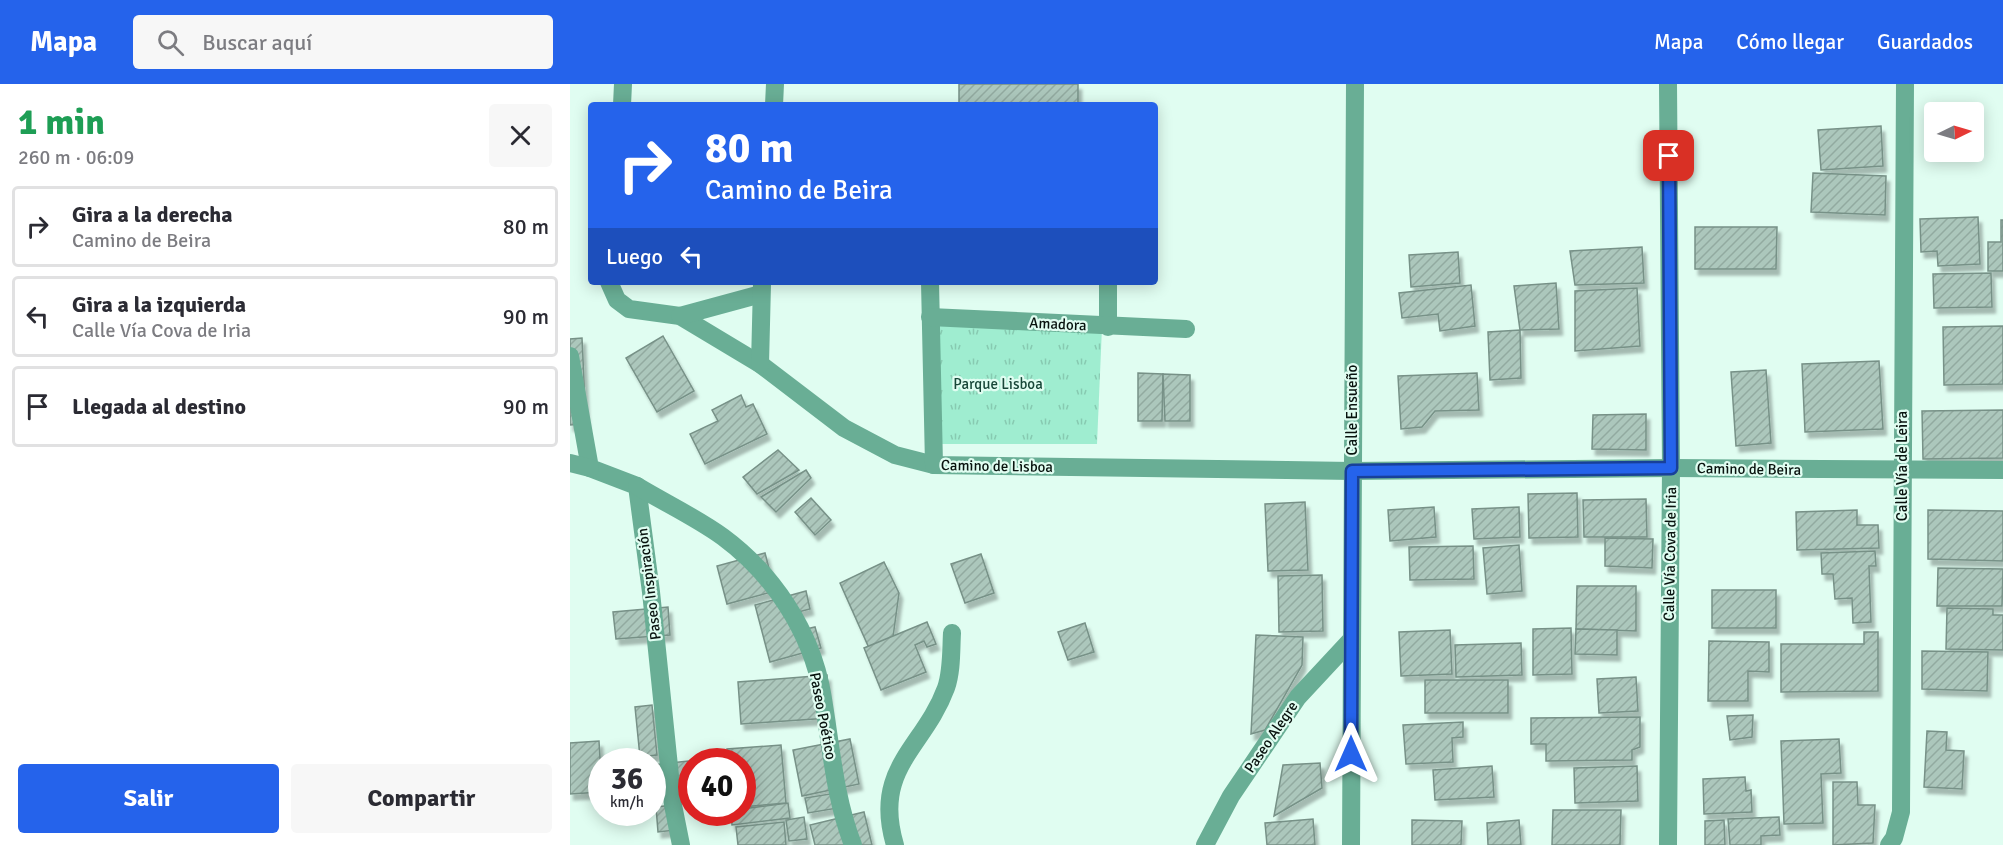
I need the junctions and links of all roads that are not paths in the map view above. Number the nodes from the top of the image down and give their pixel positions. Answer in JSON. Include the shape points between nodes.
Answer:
{"nodes":[{"id":1,"x":623,"y":84,"type":"edge"},
{"id":2,"x":775,"y":84,"type":"edge"},
{"id":3,"x":1354,"y":84,"type":"edge"},
{"id":4,"x":1668,"y":84,"type":"edge"},
{"id":5,"x":1905,"y":84,"type":"edge"},
{"id":6,"x":622,"y":102,"type":"edge"},
{"id":7,"x":774,"y":102,"type":"edge"},
{"id":8,"x":610,"y":285,"type":"edge"},
{"id":9,"x":930,"y":285,"type":"edge"},
{"id":10,"x":1108,"y":285,"type":"edge"},
{"id":11,"x":761,"y":288,"type":"edge"},
{"id":12,"x":680,"y":316,"type":"junction"},
{"id":13,"x":930,"y":317,"type":"junction"},
{"id":14,"x":1108,"y":327,"type":"junction"},
{"id":15,"x":1186,"y":329,"type":"dead end"},
{"id":16,"x":570,"y":356,"type":"edge"},
{"id":17,"x":760,"y":364,"type":"junction"},
{"id":18,"x":570,"y":463,"type":"edge"},
{"id":19,"x":934,"y":465,"type":"junction"},
{"id":20,"x":590,"y":468,"type":"junction"},
{"id":21,"x":1671,"y":468,"type":"junction"},
{"id":22,"x":1352,"y":471,"type":"junction"},
{"id":23,"x":2003,"y":471,"type":"edge"},
{"id":24,"x":1901,"y":472,"type":"junction"},
{"id":25,"x":637,"y":486,"type":"junction"},
{"id":26,"x":952,"y":633,"type":"dead end"},
{"id":27,"x":1351,"y":640,"type":"junction"},
{"id":28,"x":681,"y":845,"type":"edge"},
{"id":29,"x":853,"y":845,"type":"edge"},
{"id":30,"x":895,"y":845,"type":"edge"},
{"id":31,"x":1205,"y":845,"type":"edge"},
{"id":32,"x":1351,"y":845,"type":"edge"},
{"id":33,"x":1668,"y":845,"type":"edge"},
{"id":34,"x":1889,"y":845,"type":"edge"}],
"edges":[{"from":1,"to":6,"type":"street"},
{"from":2,"to":7,"type":"street"},
{"from":3,"to":22,"type":"street","name":"Calle Ensueño"},
{"from":4,"to":21,"type":"street","name":"Calle Vía Cova de Iria"},
{"from":5,"to":24,"type":"street","name":"Calle Vía de Leira"},
{"from":8,"to":12,"type":"street","name":"Camino de Lisboa","via":[[617,300],[629,309]]},
{"from":9,"to":13,"type":"street"},
{"from":10,"to":14,"type":"street"},
{"from":11,"to":12,"type":"street"},
{"from":11,"to":17,"type":"street"},
{"from":12,"to":17,"type":"street","name":"Camino de Lisboa"},
{"from":13,"to":14,"type":"street","name":"Amadora"},
{"from":13,"to":19,"type":"street"},
{"from":14,"to":15,"type":"street","name":"Amadora"},
{"from":16,"to":20,"type":"street"},
{"from":17,"to":19,"type":"street","name":"Camino de Lisboa","via":[[844,428],[895,455]]},
{"from":18,"to":20,"type":"street"},
{"from":19,"to":22,"type":"street","name":"Camino de Lisboa"},
{"from":20,"to":25,"type":"street"},
{"from":21,"to":22,"type":"street","name":"Camino de Beira"},
{"from":21,"to":24,"type":"street","name":"Camino de Beira"},
{"from":21,"to":33,"type":"street","name":"Calle Vía Cova de Iria"},
{"from":22,"to":27,"type":"street","name":"Calle Ensueño"},
{"from":23,"to":24,"type":"street","name":"Camino de Beira"},
{"from":24,"to":34,"type":"street","name":"Calle Vía de Leira","via":[[1901,812]]},
{"from":25,"to":28,"type":"street","name":"Paseo Inspiración","via":[[673,805]]},
{"from":25,"to":29,"type":"street","name":"Paseo Poético","via":[[723,537],[761,569],[788,607],[807,645],[822,690],[836,782]]},
{"from":26,"to":30,"type":"street","via":[[946,687],[901,762],[892,787],[889,809]]},
{"from":27,"to":31,"type":"street","name":"Paseo Alegre","via":[[1298,697],[1231,796]]},
{"from":27,"to":32,"type":"street","name":"Calle Ensueño"}]}
